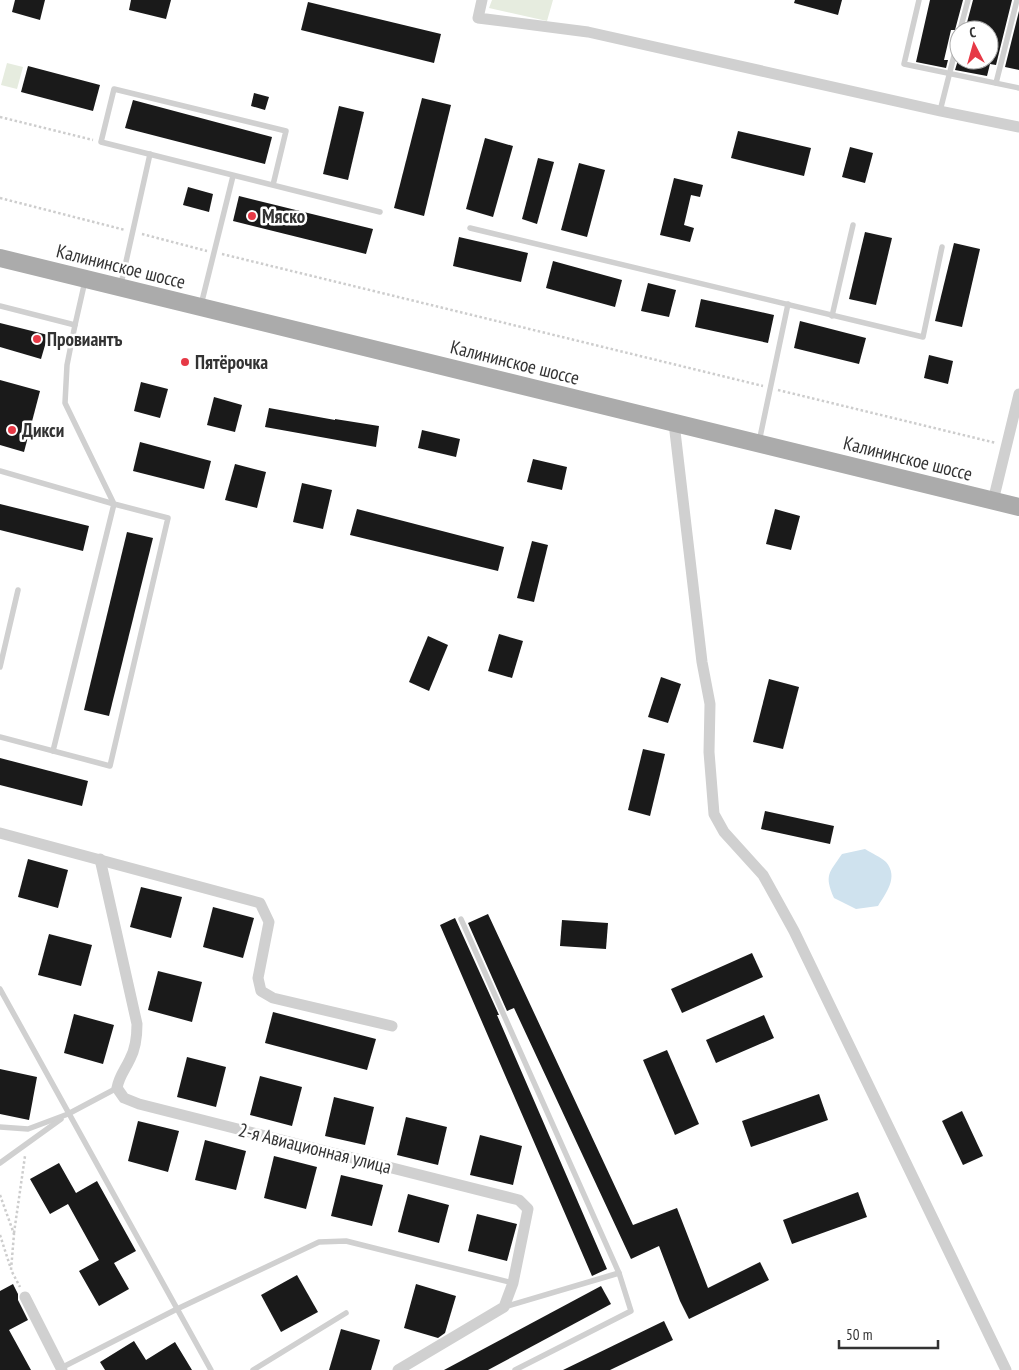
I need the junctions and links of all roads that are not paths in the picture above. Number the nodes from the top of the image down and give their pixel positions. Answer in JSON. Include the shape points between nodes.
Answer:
{"nodes":[{"id":1,"x":482,"y":0,"type":"edge"},
{"id":2,"x":919,"y":0,"type":"edge"},
{"id":3,"x":968,"y":0,"type":"edge"},
{"id":4,"x":1017,"y":0,"type":"edge"},
{"id":5,"x":963,"y":20,"type":"edge"},
{"id":6,"x":951,"y":70,"type":"edge"},
{"id":7,"x":950,"y":74,"type":"junction"},
{"id":8,"x":996,"y":83,"type":"junction"},
{"id":9,"x":1019,"y":88,"type":"edge"},
{"id":10,"x":940,"y":111,"type":"junction"},
{"id":11,"x":1019,"y":127,"type":"edge"},
{"id":12,"x":150,"y":154,"type":"junction"},
{"id":13,"x":233,"y":176,"type":"junction"},
{"id":14,"x":273,"y":185,"type":"junction"},
{"id":15,"x":380,"y":212,"type":"dead end"},
{"id":16,"x":853,"y":225,"type":"dead end"},
{"id":17,"x":470,"y":228,"type":"dead end"},
{"id":18,"x":942,"y":247,"type":"dead end"},
{"id":19,"x":0,"y":258,"type":"edge"},
{"id":20,"x":85,"y":279,"type":"junction"},
{"id":21,"x":120,"y":288,"type":"junction"},
{"id":22,"x":788,"y":304,"type":"junction"},
{"id":23,"x":0,"y":306,"type":"edge"},
{"id":24,"x":201,"y":307,"type":"junction"},
{"id":25,"x":832,"y":316,"type":"junction"},
{"id":26,"x":75,"y":325,"type":"junction"},
{"id":27,"x":1019,"y":394,"type":"edge"},
{"id":28,"x":674,"y":423,"type":"junction"},
{"id":29,"x":759,"y":444,"type":"junction"},
{"id":30,"x":0,"y":471,"type":"edge"},
{"id":31,"x":993,"y":501,"type":"junction"},
{"id":32,"x":114,"y":504,"type":"junction"},
{"id":33,"x":1019,"y":507,"type":"edge"},
{"id":34,"x":18,"y":590,"type":"dead end"},
{"id":35,"x":0,"y":667,"type":"edge"},
{"id":36,"x":0,"y":738,"type":"edge"},
{"id":37,"x":53,"y":751,"type":"junction"},
{"id":38,"x":0,"y":833,"type":"edge"},
{"id":39,"x":100,"y":860,"type":"junction"},
{"id":40,"x":461,"y":919,"type":"dead end"},
{"id":41,"x":0,"y":989,"type":"edge"},
{"id":42,"x":392,"y":1026,"type":"dead end"},
{"id":43,"x":117,"y":1088,"type":"junction"},
{"id":44,"x":68,"y":1114,"type":"junction"},
{"id":45,"x":0,"y":1126,"type":"edge"},
{"id":46,"x":0,"y":1163,"type":"edge"},
{"id":47,"x":619,"y":1273,"type":"junction"},
{"id":48,"x":514,"y":1283,"type":"junction"},
{"id":49,"x":25,"y":1297,"type":"road end"},
{"id":50,"x":504,"y":1306,"type":"junction"},
{"id":51,"x":177,"y":1309,"type":"junction"},
{"id":52,"x":346,"y":1313,"type":"dead end"},
{"id":53,"x":62,"y":1369,"type":"edge"},
{"id":54,"x":212,"y":1370,"type":"edge"},
{"id":55,"x":253,"y":1370,"type":"edge"},
{"id":56,"x":398,"y":1370,"type":"edge"},
{"id":57,"x":516,"y":1370,"type":"edge"},
{"id":58,"x":1006,"y":1370,"type":"edge"}],
"edges":[{"from":1,"to":10,"type":"street","via":[[478,18],[588,32]]},
{"from":2,"to":7,"type":"lane","via":[[904,64]]},
{"from":3,"to":5,"type":"lane"},
{"from":4,"to":8,"type":"lane"},
{"from":6,"to":7,"type":"lane"},
{"from":7,"to":8,"type":"lane"},
{"from":7,"to":10,"type":"lane"},
{"from":8,"to":9,"type":"lane"},
{"from":10,"to":11,"type":"street"},
{"from":12,"to":13,"type":"lane"},
{"from":12,"to":14,"type":"lane","via":[[101,142],[114,89],[286,131]]},
{"from":12,"to":21,"type":"lane"},
{"from":13,"to":14,"type":"lane"},
{"from":13,"to":24,"type":"lane"},
{"from":14,"to":15,"type":"lane"},
{"from":16,"to":25,"type":"lane"},
{"from":17,"to":22,"type":"lane"},
{"from":18,"to":25,"type":"lane","via":[[924,337]]},
{"from":19,"to":20,"type":"main road","name":"Калининское шоссе"},
{"from":20,"to":21,"type":"main road","name":"Калининское шоссе"},
{"from":20,"to":26,"type":"lane"},
{"from":21,"to":24,"type":"main road","name":"Калининское шоссе"},
{"from":22,"to":25,"type":"lane"},
{"from":22,"to":29,"type":"lane"},
{"from":23,"to":26,"type":"lane"},
{"from":24,"to":28,"type":"main road","name":"Калининское шоссе"},
{"from":26,"to":32,"type":"lane","via":[[67,365],[65,403]]},
{"from":27,"to":31,"type":"street"},
{"from":28,"to":29,"type":"main road","name":"Калининское шоссе"},
{"from":28,"to":58,"type":"street","via":[[702,662],[710,704],[709,752],[714,814],[724,832],[763,875],[794,931]]},
{"from":29,"to":31,"type":"main road","name":"Калининское шоссе"},
{"from":30,"to":32,"type":"lane"},
{"from":31,"to":33,"type":"main road","name":"Калининское шоссе"},
{"from":32,"to":37,"type":"lane"},
{"from":32,"to":37,"type":"lane","via":[[168,518],[110,766]]},
{"from":34,"to":35,"type":"lane"},
{"from":36,"to":37,"type":"lane"},
{"from":38,"to":39,"type":"street"},
{"from":39,"to":42,"type":"street","via":[[260,903],[269,922],[258,978],[261,991],[273,998]]},
{"from":39,"to":43,"type":"street","via":[[137,1024],[137,1042]]},
{"from":40,"to":47,"type":"lane"},
{"from":41,"to":44,"type":"lane"},
{"from":43,"to":44,"type":"lane"},
{"from":43,"to":48,"type":"street","name":"2-я Авиационная улица","via":[[124,1098],[139,1104],[519,1200],[528,1209]]},
{"from":44,"to":45,"type":"lane","via":[[28,1129]]},
{"from":44,"to":46,"type":"lane"},
{"from":44,"to":51,"type":"lane"},
{"from":47,"to":50,"type":"lane"},
{"from":47,"to":57,"type":"lane","via":[[631,1310]]},
{"from":48,"to":50,"type":"street","name":"2-я Авиационная улица"},
{"from":48,"to":51,"type":"lane","via":[[346,1241],[319,1242]]},
{"from":49,"to":53,"type":"street"},
{"from":50,"to":56,"type":"street"},
{"from":51,"to":53,"type":"lane"},
{"from":51,"to":54,"type":"lane"},
{"from":52,"to":55,"type":"lane"}]}
